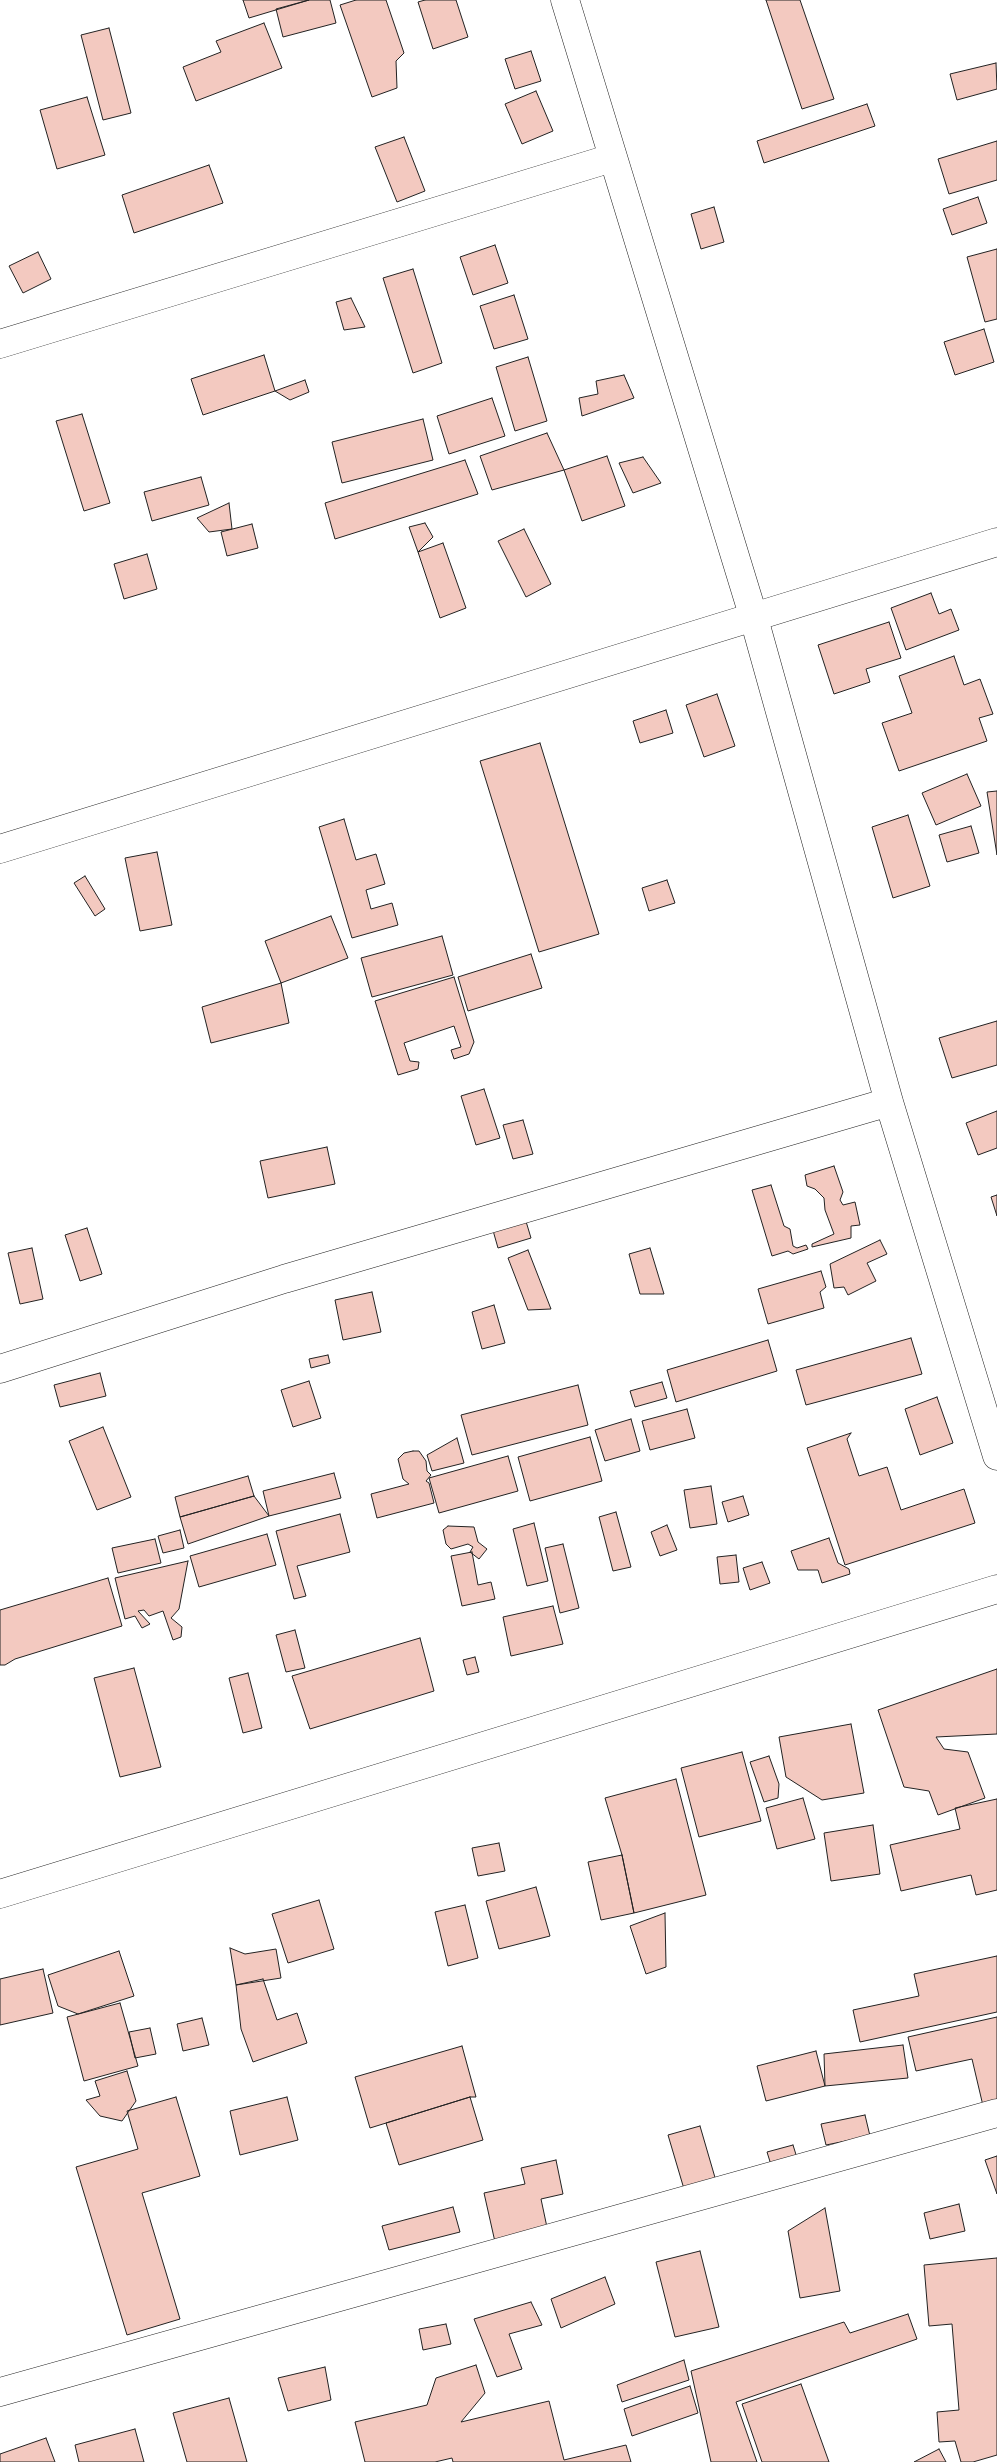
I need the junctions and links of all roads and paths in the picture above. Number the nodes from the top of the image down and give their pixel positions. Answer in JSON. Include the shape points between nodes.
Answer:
{"nodes":[{"id":1,"x":565,"y":0,"type":"edge"},
{"id":2,"x":612,"y":158,"type":"junction"},
{"id":3,"x":0,"y":344,"type":"edge"},
{"id":4,"x":997,"y":542,"type":"edge"},
{"id":5,"x":753,"y":615,"type":"junction"},
{"id":6,"x":0,"y":849,"type":"edge"},
{"id":7,"x":889,"y":1102,"type":"junction"},
{"id":8,"x":0,"y":1369,"type":"edge"},
{"id":9,"x":997,"y":1456,"type":"edge"},
{"id":10,"x":997,"y":1589,"type":"edge"},
{"id":11,"x":0,"y":1894,"type":"edge"},
{"id":12,"x":997,"y":2113,"type":"edge"},
{"id":13,"x":0,"y":2392,"type":"edge"}],
"edges":[{"from":1,"to":2,"type":"street"},
{"from":2,"to":3,"type":"street"},
{"from":2,"to":5,"type":"street"},
{"from":4,"to":5,"type":"street"},
{"from":5,"to":6,"type":"street"},
{"from":5,"to":7,"type":"street"},
{"from":7,"to":8,"type":"street","via":[[284,1279]]},
{"from":7,"to":9,"type":"street"},
{"from":10,"to":11,"type":"street"},
{"from":12,"to":13,"type":"street"}]}
